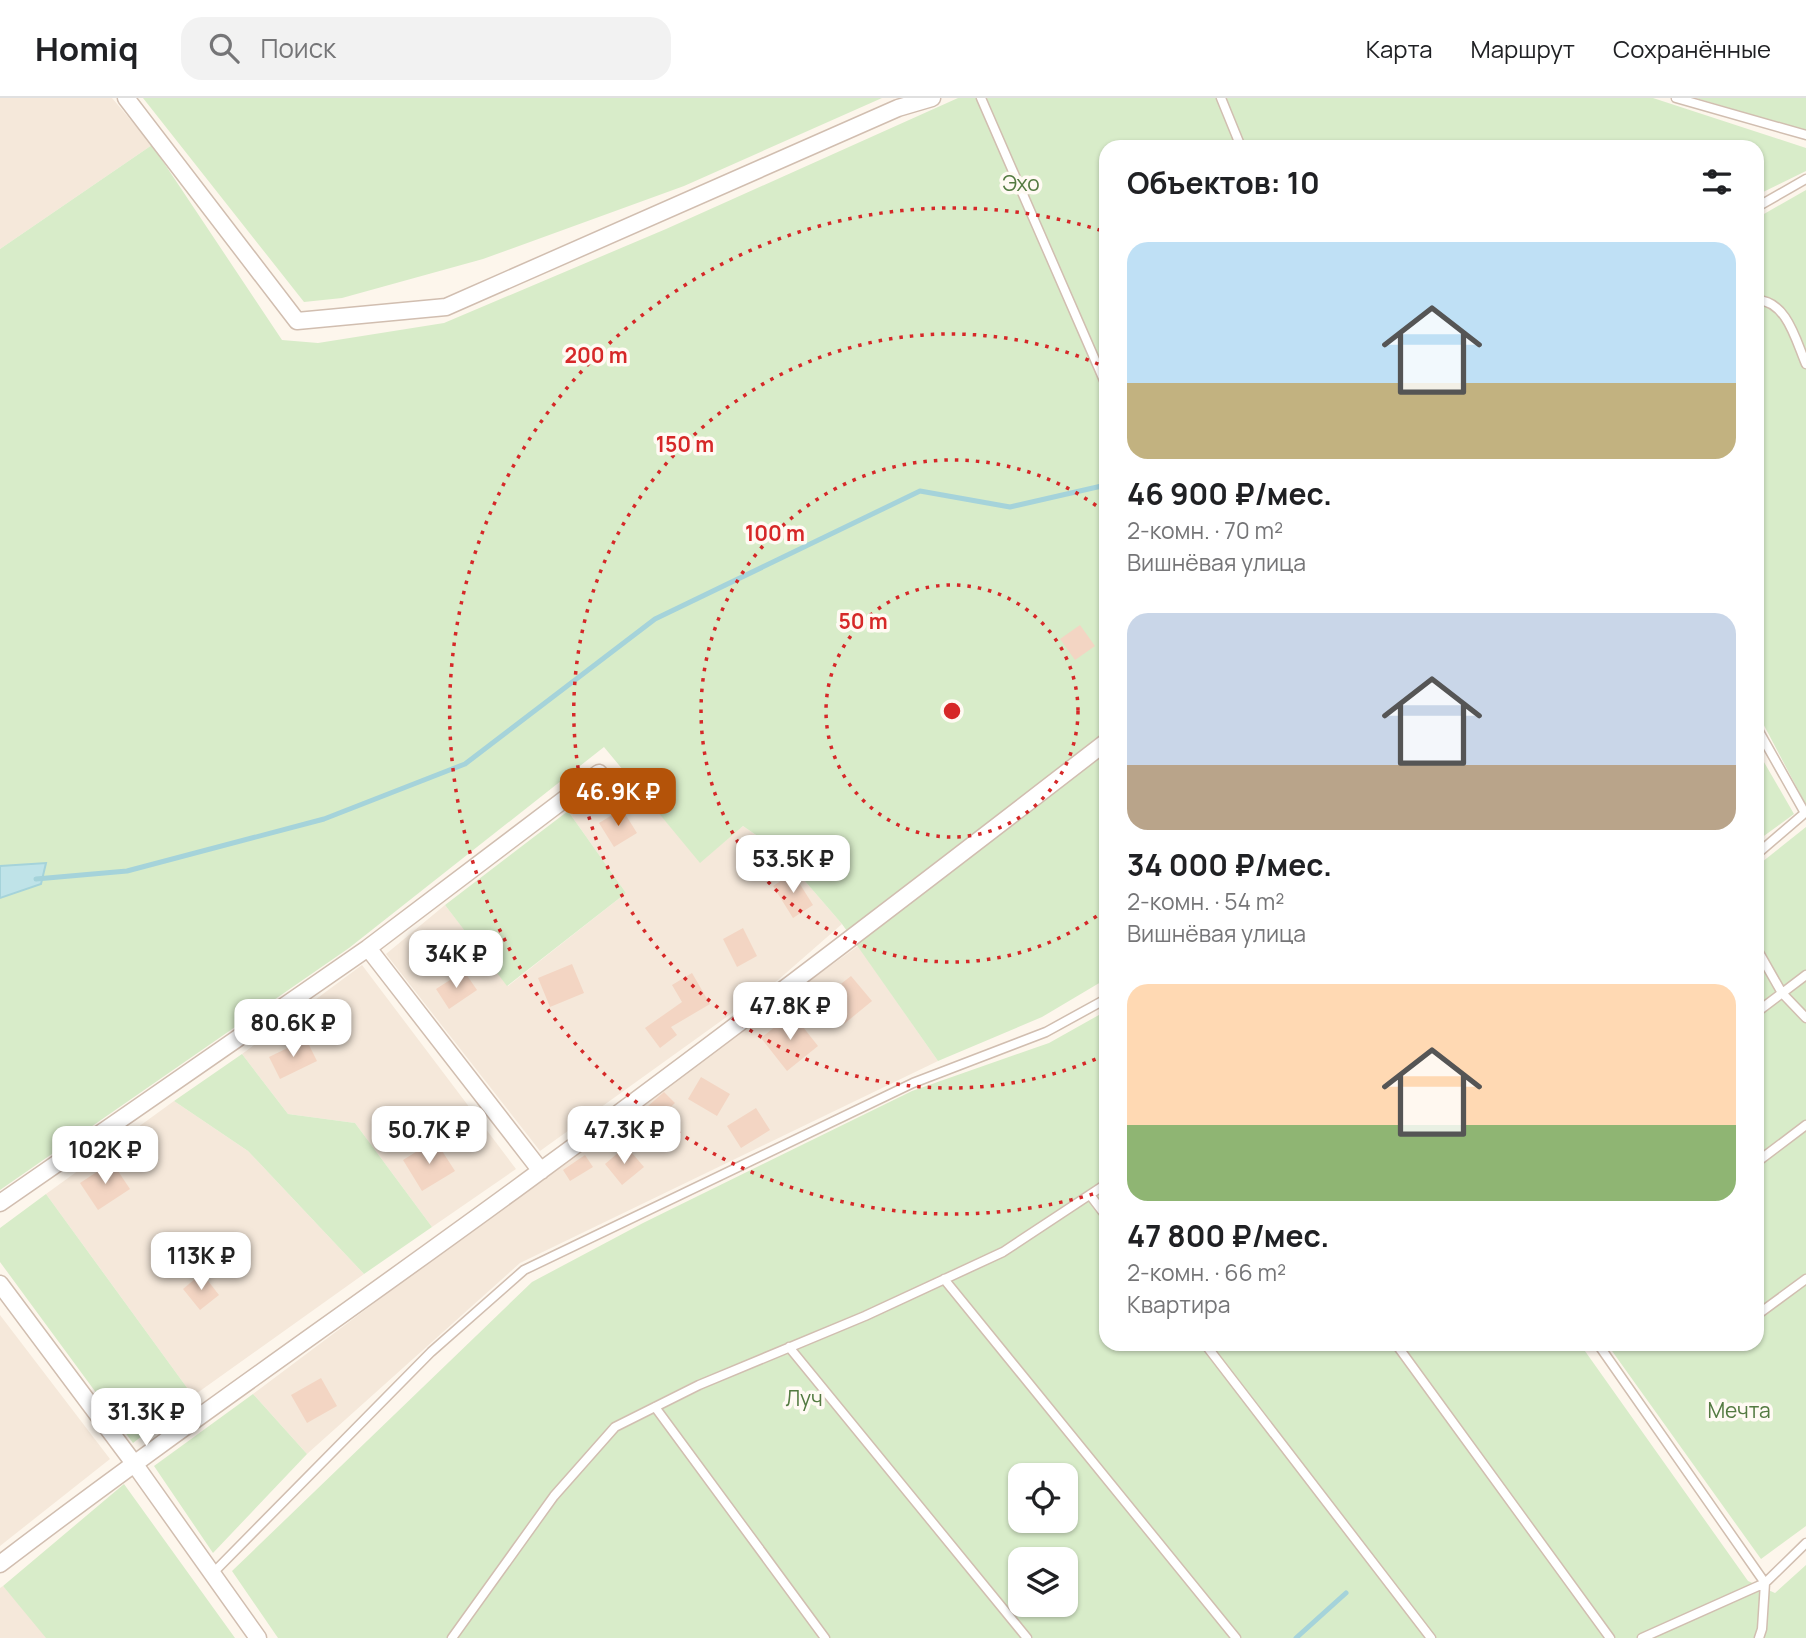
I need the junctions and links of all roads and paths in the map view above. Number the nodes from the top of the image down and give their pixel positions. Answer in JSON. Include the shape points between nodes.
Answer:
{"nodes":[{"id":1,"x":126,"y":98,"type":"edge"},
{"id":2,"x":932,"y":98,"type":"edge"},
{"id":3,"x":981,"y":98,"type":"edge"},
{"id":4,"x":1221,"y":98,"type":"edge"},
{"id":5,"x":1676,"y":98,"type":"edge"},
{"id":6,"x":1806,"y":135,"type":"edge"},
{"id":7,"x":1238,"y":140,"type":"edge"},
{"id":8,"x":1806,"y":179,"type":"edge"},
{"id":9,"x":1764,"y":203,"type":"edge"},
{"id":10,"x":1764,"y":300,"type":"edge"},
{"id":11,"x":1806,"y":364,"type":"edge"},
{"id":12,"x":1099,"y":369,"type":"edge"},
{"id":13,"x":1764,"y":740,"type":"edge"},
{"id":14,"x":1099,"y":747,"type":"edge"},
{"id":15,"x":599,"y":773,"type":"dead end"},
{"id":16,"x":1805,"y":813,"type":"edge"},
{"id":17,"x":1764,"y":848,"type":"edge"},
{"id":18,"x":368,"y":948,"type":"junction"},
{"id":19,"x":1764,"y":961,"type":"edge"},
{"id":20,"x":1806,"y":975,"type":"edge"},
{"id":21,"x":1782,"y":993,"type":"junction"},
{"id":22,"x":1099,"y":1003,"type":"edge"},
{"id":23,"x":1764,"y":1007,"type":"edge"},
{"id":24,"x":1806,"y":1018,"type":"edge"},
{"id":25,"x":1806,"y":1125,"type":"edge"},
{"id":26,"x":1764,"y":1157,"type":"edge"},
{"id":27,"x":541,"y":1171,"type":"junction"},
{"id":28,"x":1099,"y":1189,"type":"edge"},
{"id":29,"x":1090,"y":1195,"type":"junction"},
{"id":30,"x":0,"y":1203,"type":"edge"},
{"id":31,"x":1099,"y":1207,"type":"edge"},
{"id":32,"x":944,"y":1279,"type":"junction"},
{"id":33,"x":1806,"y":1279,"type":"edge"},
{"id":34,"x":0,"y":1284,"type":"edge"},
{"id":35,"x":1764,"y":1310,"type":"edge"},
{"id":36,"x":789,"y":1348,"type":"junction"},
{"id":37,"x":1210,"y":1351,"type":"edge"},
{"id":38,"x":1401,"y":1351,"type":"edge"},
{"id":39,"x":1603,"y":1351,"type":"edge"},
{"id":40,"x":655,"y":1407,"type":"junction"},
{"id":41,"x":133,"y":1462,"type":"junction"},
{"id":42,"x":1806,"y":1543,"type":"edge"},
{"id":43,"x":0,"y":1564,"type":"edge"},
{"id":44,"x":212,"y":1574,"type":"junction"},
{"id":45,"x":1765,"y":1583,"type":"junction"},
{"id":46,"x":258,"y":1638,"type":"edge"},
{"id":47,"x":452,"y":1638,"type":"edge"},
{"id":48,"x":825,"y":1638,"type":"edge"},
{"id":49,"x":1027,"y":1638,"type":"edge"},
{"id":50,"x":1237,"y":1638,"type":"edge"},
{"id":51,"x":1431,"y":1638,"type":"edge"},
{"id":52,"x":1609,"y":1638,"type":"edge"},
{"id":53,"x":1642,"y":1638,"type":"edge"},
{"id":54,"x":1759,"y":1638,"type":"edge"}],
"edges":[{"from":1,"to":2,"type":"street","via":[[297,321],[446,307],[898,108]]},
{"from":3,"to":12,"type":"lane"},
{"from":4,"to":7,"type":"lane"},
{"from":5,"to":6,"type":"lane"},
{"from":8,"to":9,"type":"lane"},
{"from":10,"to":11,"type":"lane","via":[[1784,314]]},
{"from":13,"to":16,"type":"lane"},
{"from":14,"to":27,"type":"street","via":[[834,953]]},
{"from":15,"to":18,"type":"street"},
{"from":16,"to":17,"type":"lane"},
{"from":18,"to":27,"type":"street"},
{"from":18,"to":30,"type":"street"},
{"from":19,"to":21,"type":"lane"},
{"from":20,"to":21,"type":"lane"},
{"from":21,"to":23,"type":"lane"},
{"from":21,"to":24,"type":"lane"},
{"from":22,"to":44,"type":"lane","via":[[1046,1032],[913,1083],[524,1270],[431,1352]]},
{"from":25,"to":26,"type":"lane"},
{"from":27,"to":41,"type":"street"},
{"from":28,"to":29,"type":"lane"},
{"from":29,"to":31,"type":"lane"},
{"from":29,"to":32,"type":"lane","via":[[1003,1252]]},
{"from":32,"to":36,"type":"lane"},
{"from":32,"to":50,"type":"lane"},
{"from":33,"to":35,"type":"lane"},
{"from":34,"to":41,"type":"street"},
{"from":36,"to":40,"type":"lane"},
{"from":36,"to":49,"type":"lane"},
{"from":37,"to":51,"type":"lane"},
{"from":38,"to":52,"type":"lane"},
{"from":39,"to":45,"type":"lane"},
{"from":40,"to":47,"type":"lane","via":[[615,1427],[554,1496]]},
{"from":40,"to":48,"type":"lane"},
{"from":41,"to":43,"type":"street"},
{"from":41,"to":44,"type":"street"},
{"from":42,"to":45,"type":"lane"},
{"from":44,"to":46,"type":"street"},
{"from":45,"to":53,"type":"lane"},
{"from":45,"to":54,"type":"lane"}]}
